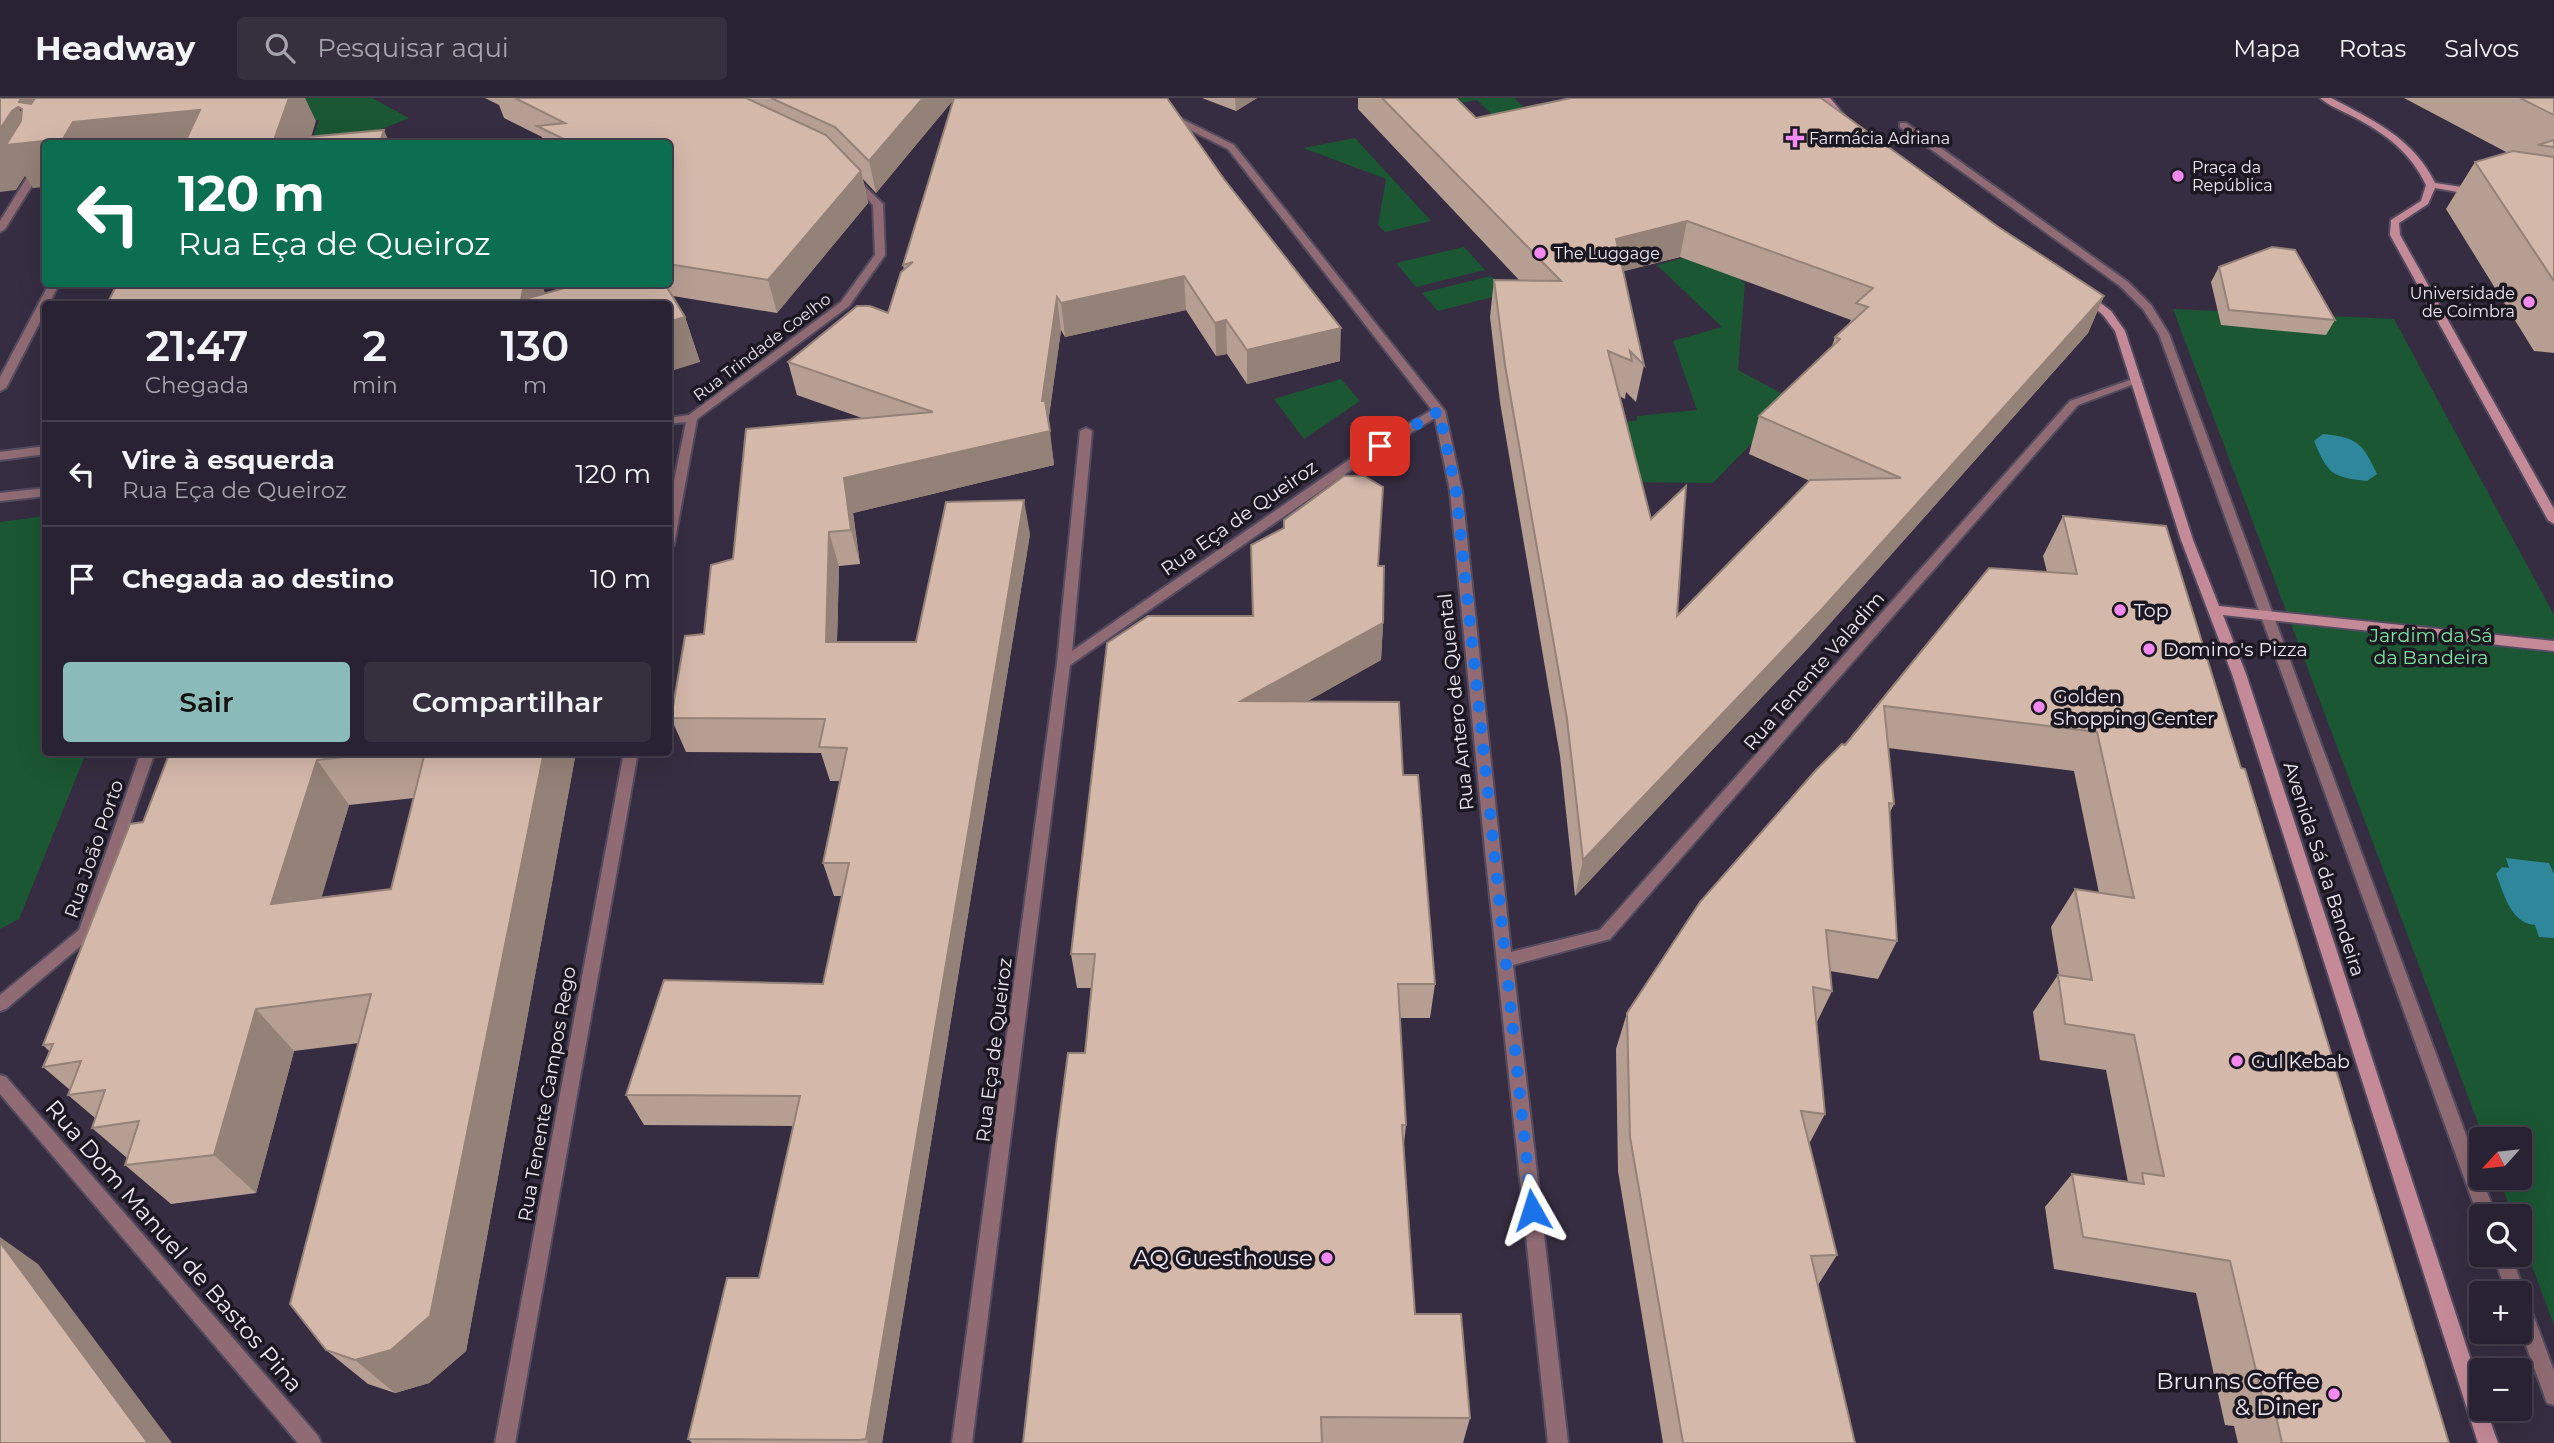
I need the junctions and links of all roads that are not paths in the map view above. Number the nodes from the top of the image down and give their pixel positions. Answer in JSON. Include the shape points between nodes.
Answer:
{"nodes":[{"id":1,"x":1825,"y":98,"type":"edge"},
{"id":2,"x":2325,"y":98,"type":"edge"},
{"id":3,"x":1160,"y":112,"type":"edge"},
{"id":4,"x":1903,"y":125,"type":"dead end"},
{"id":5,"x":1856,"y":128,"type":"edge"},
{"id":6,"x":42,"y":161,"type":"edge"},
{"id":7,"x":846,"y":171,"type":"edge"},
{"id":8,"x":2431,"y":185,"type":"junction"},
{"id":9,"x":2486,"y":194,"type":"edge"},
{"id":10,"x":0,"y":229,"type":"edge"},
{"id":11,"x":2075,"y":287,"type":"edge"},
{"id":12,"x":42,"y":307,"type":"edge"},
{"id":13,"x":2137,"y":381,"type":"junction"},
{"id":14,"x":0,"y":388,"type":"edge"},
{"id":15,"x":1439,"y":411,"type":"junction"},
{"id":16,"x":692,"y":418,"type":"junction"},
{"id":17,"x":672,"y":420,"type":"edge"},
{"id":18,"x":1086,"y":430,"type":"dead end"},
{"id":19,"x":42,"y":451,"type":"edge"},
{"id":20,"x":0,"y":456,"type":"edge"},
{"id":21,"x":42,"y":492,"type":"edge"},
{"id":22,"x":0,"y":497,"type":"edge"},
{"id":23,"x":2554,"y":520,"type":"edge"},
{"id":24,"x":672,"y":524,"type":"edge"},
{"id":25,"x":2217,"y":610,"type":"junction"},
{"id":26,"x":2265,"y":615,"type":"junction"},
{"id":27,"x":2554,"y":646,"type":"edge"},
{"id":28,"x":1065,"y":663,"type":"junction"},
{"id":29,"x":147,"y":756,"type":"edge"},
{"id":30,"x":630,"y":756,"type":"edge"},
{"id":31,"x":1504,"y":960,"type":"junction"},
{"id":32,"x":0,"y":1004,"type":"edge"},
{"id":33,"x":0,"y":1082,"type":"edge"},
{"id":34,"x":2483,"y":1204,"type":"edge"},
{"id":35,"x":2532,"y":1336,"type":"edge"},
{"id":36,"x":2554,"y":1395,"type":"edge"},
{"id":37,"x":312,"y":1443,"type":"edge"},
{"id":38,"x":505,"y":1443,"type":"edge"},
{"id":39,"x":962,"y":1443,"type":"edge"},
{"id":40,"x":1558,"y":1443,"type":"edge"},
{"id":41,"x":2488,"y":1443,"type":"edge"}],
"edges":[{"from":1,"to":5,"type":"main road"},
{"from":2,"to":8,"type":"main road","via":[[2402,140],[2423,163]]},
{"from":3,"to":15,"type":"street","name":"Rua Antero de Quental","via":[[1231,147]]},
{"from":4,"to":26,"type":"street","via":[[2124,284],[2147,307],[2164,334]]},
{"from":6,"to":10,"type":"street"},
{"from":7,"to":16,"type":"street","name":"Rua Trindade Coelho","via":[[878,204],[880,255],[845,304]]},
{"from":8,"to":9,"type":"main road"},
{"from":8,"to":23,"type":"main road","via":[[2425,202],[2394,222],[2395,235]]},
{"from":11,"to":13,"type":"main road","name":"Avenida Sá da Bandeira","via":[[2107,313],[2120,331]]},
{"from":12,"to":14,"type":"street"},
{"from":13,"to":25,"type":"main road","name":"Avenida Sá da Bandeira","via":[[2187,540]]},
{"from":13,"to":31,"type":"street","name":"Rua Tenente Valadim","via":[[2074,403],[1605,936]]},
{"from":15,"to":28,"type":"street","name":"Rua Eça de Queiroz","via":[[1360,458]]},
{"from":15,"to":31,"type":"street","name":"Rua Antero de Quental","via":[[1456,491]]},
{"from":16,"to":17,"type":"street","name":"Rua Trindade Coelho"},
{"from":16,"to":24,"type":"street"},
{"from":18,"to":28,"type":"street","name":"Rua Eça de Queiroz"},
{"from":19,"to":20,"type":"street"},
{"from":21,"to":22,"type":"street"},
{"from":25,"to":26,"type":"main road"},
{"from":25,"to":41,"type":"main road","name":"Avenida Sá da Bandeira"},
{"from":26,"to":27,"type":"main road"},
{"from":26,"to":34,"type":"street"},
{"from":28,"to":39,"type":"street","name":"Rua Eça de Queiroz"},
{"from":29,"to":32,"type":"street","name":"Rua João Porto","via":[[85,934]]},
{"from":30,"to":38,"type":"street","name":"Rua Tenente Campos Rego"},
{"from":31,"to":40,"type":"street","name":"Rua Antero de Quental"},
{"from":33,"to":37,"type":"street","name":"Rua Dom Manuel de Bastos Pina"},
{"from":35,"to":36,"type":"street"}]}
